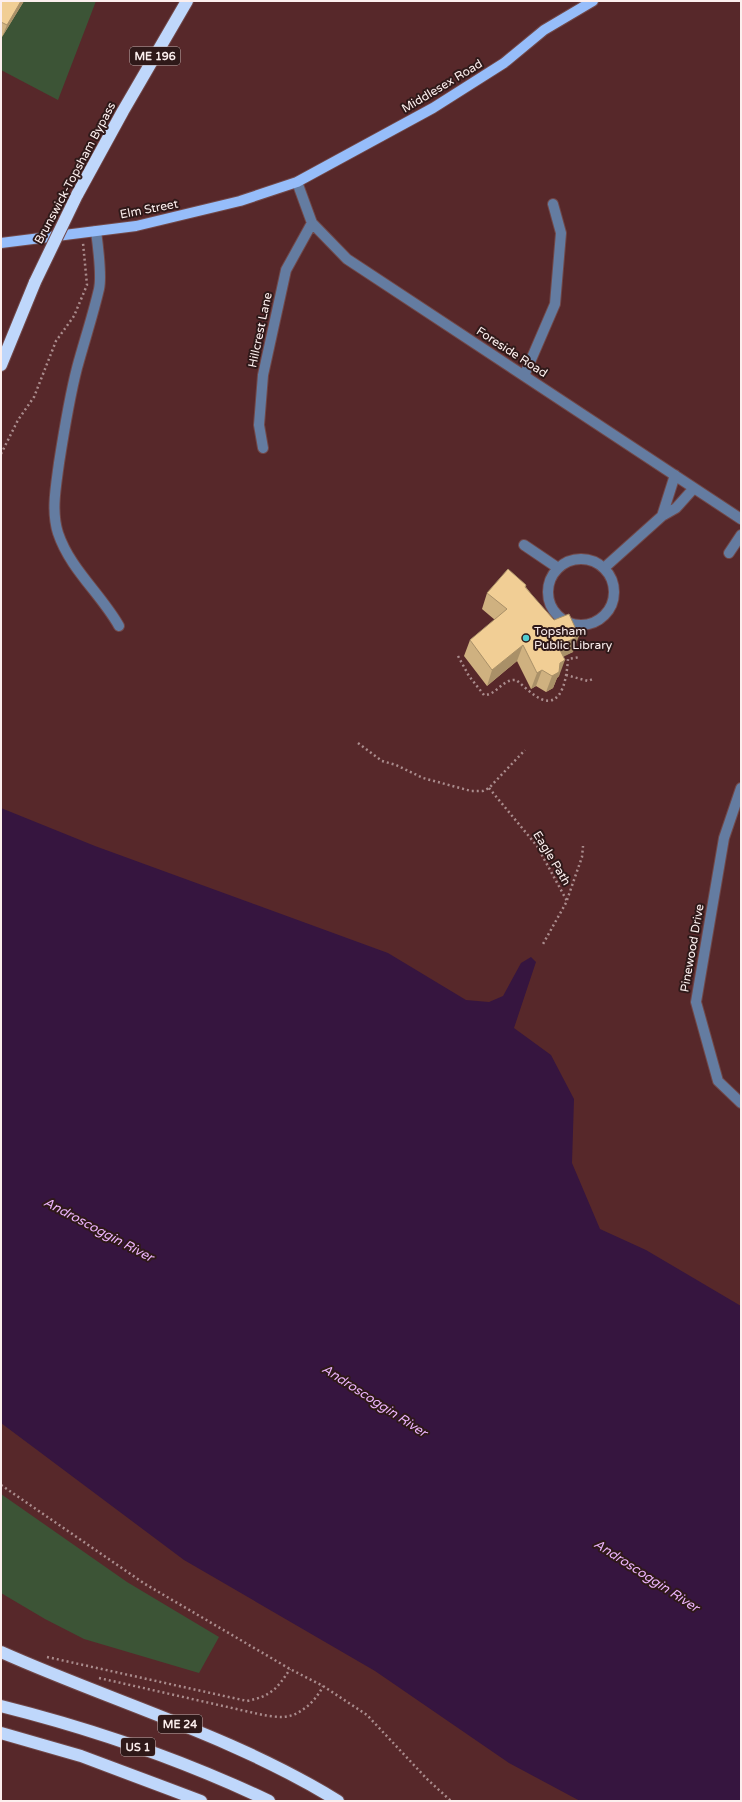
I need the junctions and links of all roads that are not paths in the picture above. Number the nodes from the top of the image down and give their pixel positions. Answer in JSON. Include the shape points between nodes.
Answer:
{"nodes":[{"id":1,"x":187,"y":1,"type":"edge"},
{"id":2,"x":593,"y":1,"type":"edge"},
{"id":3,"x":297,"y":182,"type":"junction"},
{"id":4,"x":553,"y":204,"type":"dead end"},
{"id":5,"x":312,"y":223,"type":"junction"},
{"id":6,"x":96,"y":232,"type":"junction"},
{"id":7,"x":1,"y":243,"type":"edge"},
{"id":8,"x":1,"y":365,"type":"edge"},
{"id":9,"x":524,"y":376,"type":"junction"},
{"id":10,"x":263,"y":448,"type":"dead end"},
{"id":11,"x":675,"y":475,"type":"junction"},
{"id":12,"x":694,"y":488,"type":"junction"},
{"id":13,"x":662,"y":516,"type":"junction"},
{"id":14,"x":741,"y":519,"type":"edge"},
{"id":15,"x":741,"y":535,"type":"edge"},
{"id":16,"x":524,"y":545,"type":"dead end"},
{"id":17,"x":729,"y":553,"type":"dead end"},
{"id":18,"x":558,"y":568,"type":"junction"},
{"id":19,"x":604,"y":568,"type":"junction"},
{"id":20,"x":119,"y":626,"type":"dead end"},
{"id":21,"x":741,"y":788,"type":"edge"},
{"id":22,"x":741,"y":1103,"type":"edge"},
{"id":23,"x":1,"y":1652,"type":"edge"},
{"id":24,"x":1,"y":1706,"type":"edge"},
{"id":25,"x":1,"y":1733,"type":"edge"},
{"id":26,"x":201,"y":1801,"type":"edge"},
{"id":27,"x":270,"y":1801,"type":"edge"},
{"id":28,"x":338,"y":1801,"type":"edge"}],
"edges":[{"from":1,"to":8,"type":"highway","name":"Brunswick-Topsham Bypass","number":"ME 196","bridge":true,"via":[[77,195],[35,282]]},
{"from":2,"to":3,"type":"main road","name":"Middlesex Road","via":[[544,30],[504,63],[433,108]]},
{"from":3,"to":5,"type":"street","name":"Foreside Road"},
{"from":3,"to":6,"type":"main road","name":"Elm Street","via":[[240,201],[189,214]]},
{"from":4,"to":9,"type":"street","via":[[561,233],[555,304]]},
{"from":5,"to":9,"type":"street","name":"Foreside Road","via":[[347,259]]},
{"from":5,"to":10,"type":"street","name":"Hillcrest Lane","via":[[286,270],[263,375],[259,426]]},
{"from":6,"to":7,"type":"main road","name":"Elm Street"},
{"from":6,"to":20,"type":"street","via":[[100,287],[69,404],[56,485],[55,515],[58,532],[68,555],[110,610]]},
{"from":9,"to":11,"type":"street","name":"Foreside Road"},
{"from":11,"to":12,"type":"street","name":"Foreside Road"},
{"from":11,"to":13,"type":"street"},
{"from":12,"to":13,"type":"street","via":[[676,508]]},
{"from":12,"to":14,"type":"street","name":"Foreside Road"},
{"from":13,"to":19,"type":"street"},
{"from":15,"to":17,"type":"street"},
{"from":16,"to":18,"type":"street"},
{"from":18,"to":19,"type":"street","via":[[576,560],[591,561]]},
{"from":18,"to":19,"type":"street","via":[[548,587],[550,603],[559,616],[578,625],[598,620],[611,606],[614,586]]},
{"from":21,"to":22,"type":"street","name":"Pinewood Drive","via":[[724,838],[696,1002],[718,1081]]},
{"from":23,"to":28,"type":"highway","number":"ME 24","via":[[227,1744],[290,1774]]},
{"from":24,"to":27,"type":"highway","number":"US 1","via":[[71,1725],[165,1756]]},
{"from":25,"to":26,"type":"highway","number":"US 1","via":[[81,1756]]}]}
